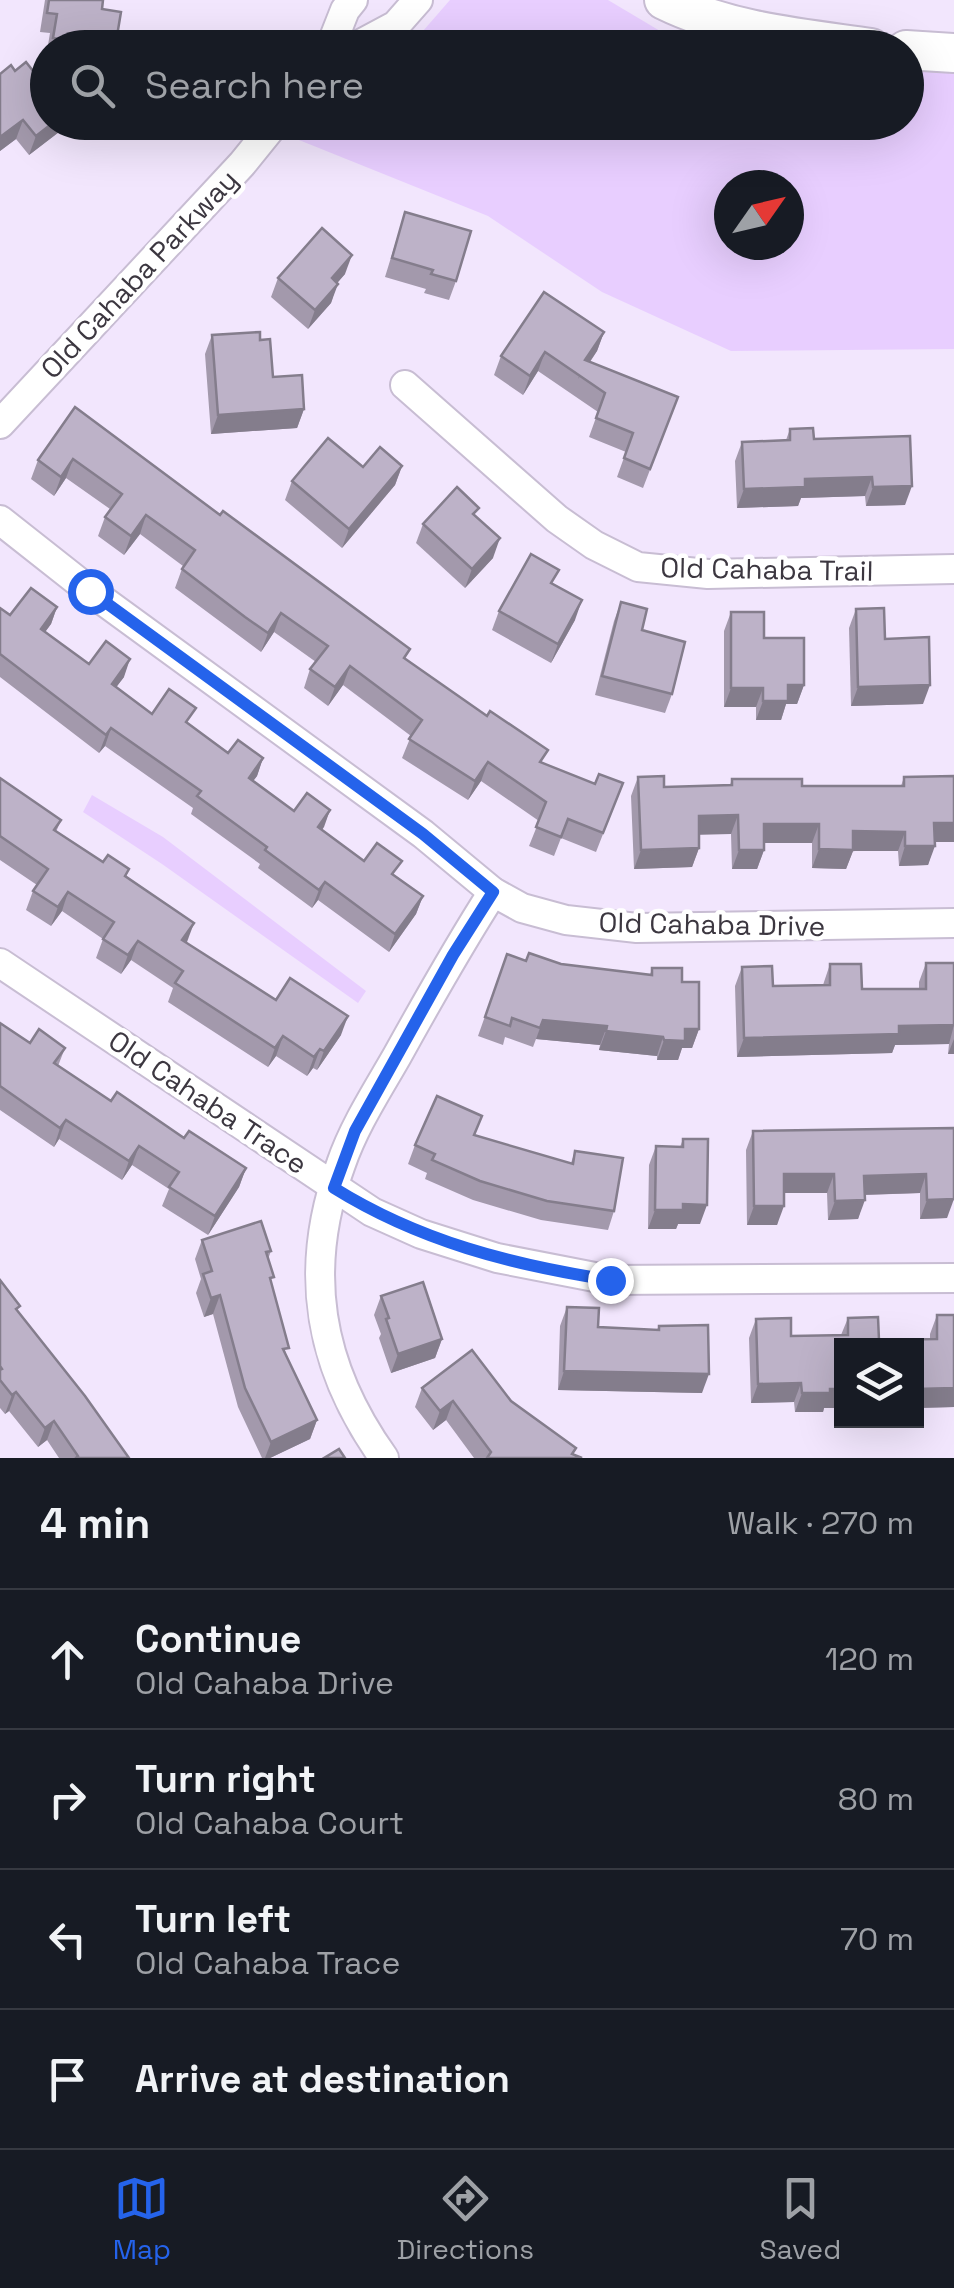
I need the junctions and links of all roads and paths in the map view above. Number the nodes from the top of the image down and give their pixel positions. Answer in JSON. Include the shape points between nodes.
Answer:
{"nodes":[{"id":1,"x":353,"y":0,"type":"edge"},
{"id":2,"x":418,"y":0,"type":"edge"},
{"id":3,"x":664,"y":0,"type":"edge"},
{"id":4,"x":337,"y":30,"type":"edge"},
{"id":5,"x":387,"y":30,"type":"edge"},
{"id":6,"x":756,"y":30,"type":"edge"},
{"id":7,"x":924,"y":51,"type":"edge"},
{"id":8,"x":954,"y":52,"type":"edge"},
{"id":9,"x":261,"y":140,"type":"edge"},
{"id":10,"x":405,"y":385,"type":"dead end"},
{"id":11,"x":0,"y":424,"type":"edge"},
{"id":12,"x":0,"y":520,"type":"edge"},
{"id":13,"x":954,"y":569,"type":"edge"},
{"id":14,"x":493,"y":892,"type":"junction"},
{"id":15,"x":954,"y":923,"type":"edge"},
{"id":16,"x":0,"y":963,"type":"edge"},
{"id":17,"x":334,"y":1188,"type":"junction"},
{"id":18,"x":954,"y":1278,"type":"edge"},
{"id":19,"x":384,"y":1458,"type":"edge"}],
"edges":[{"from":1,"to":4,"type":"street"},
{"from":2,"to":5,"type":"street"},
{"from":3,"to":6,"type":"main road"},
{"from":7,"to":8,"type":"main road"},
{"from":9,"to":11,"type":"street","name":"Old Cahaba Parkway"},
{"from":10,"to":13,"type":"street","name":"Old Cahaba Trail","via":[[557,519],[638,567],[708,574]]},
{"from":12,"to":14,"type":"street","name":"Old Cahaba Drive"},
{"from":14,"to":15,"type":"street","name":"Old Cahaba Drive","via":[[522,908],[609,927]]},
{"from":14,"to":17,"type":"street","via":[[355,1131]]},
{"from":16,"to":17,"type":"street","name":"Old Cahaba Trace"},
{"from":17,"to":18,"type":"street","name":"Old Cahaba Trace","via":[[422,1234],[535,1268],[610,1280]]},
{"from":17,"to":19,"type":"street","via":[[319,1245],[325,1326],[339,1375]]}]}
